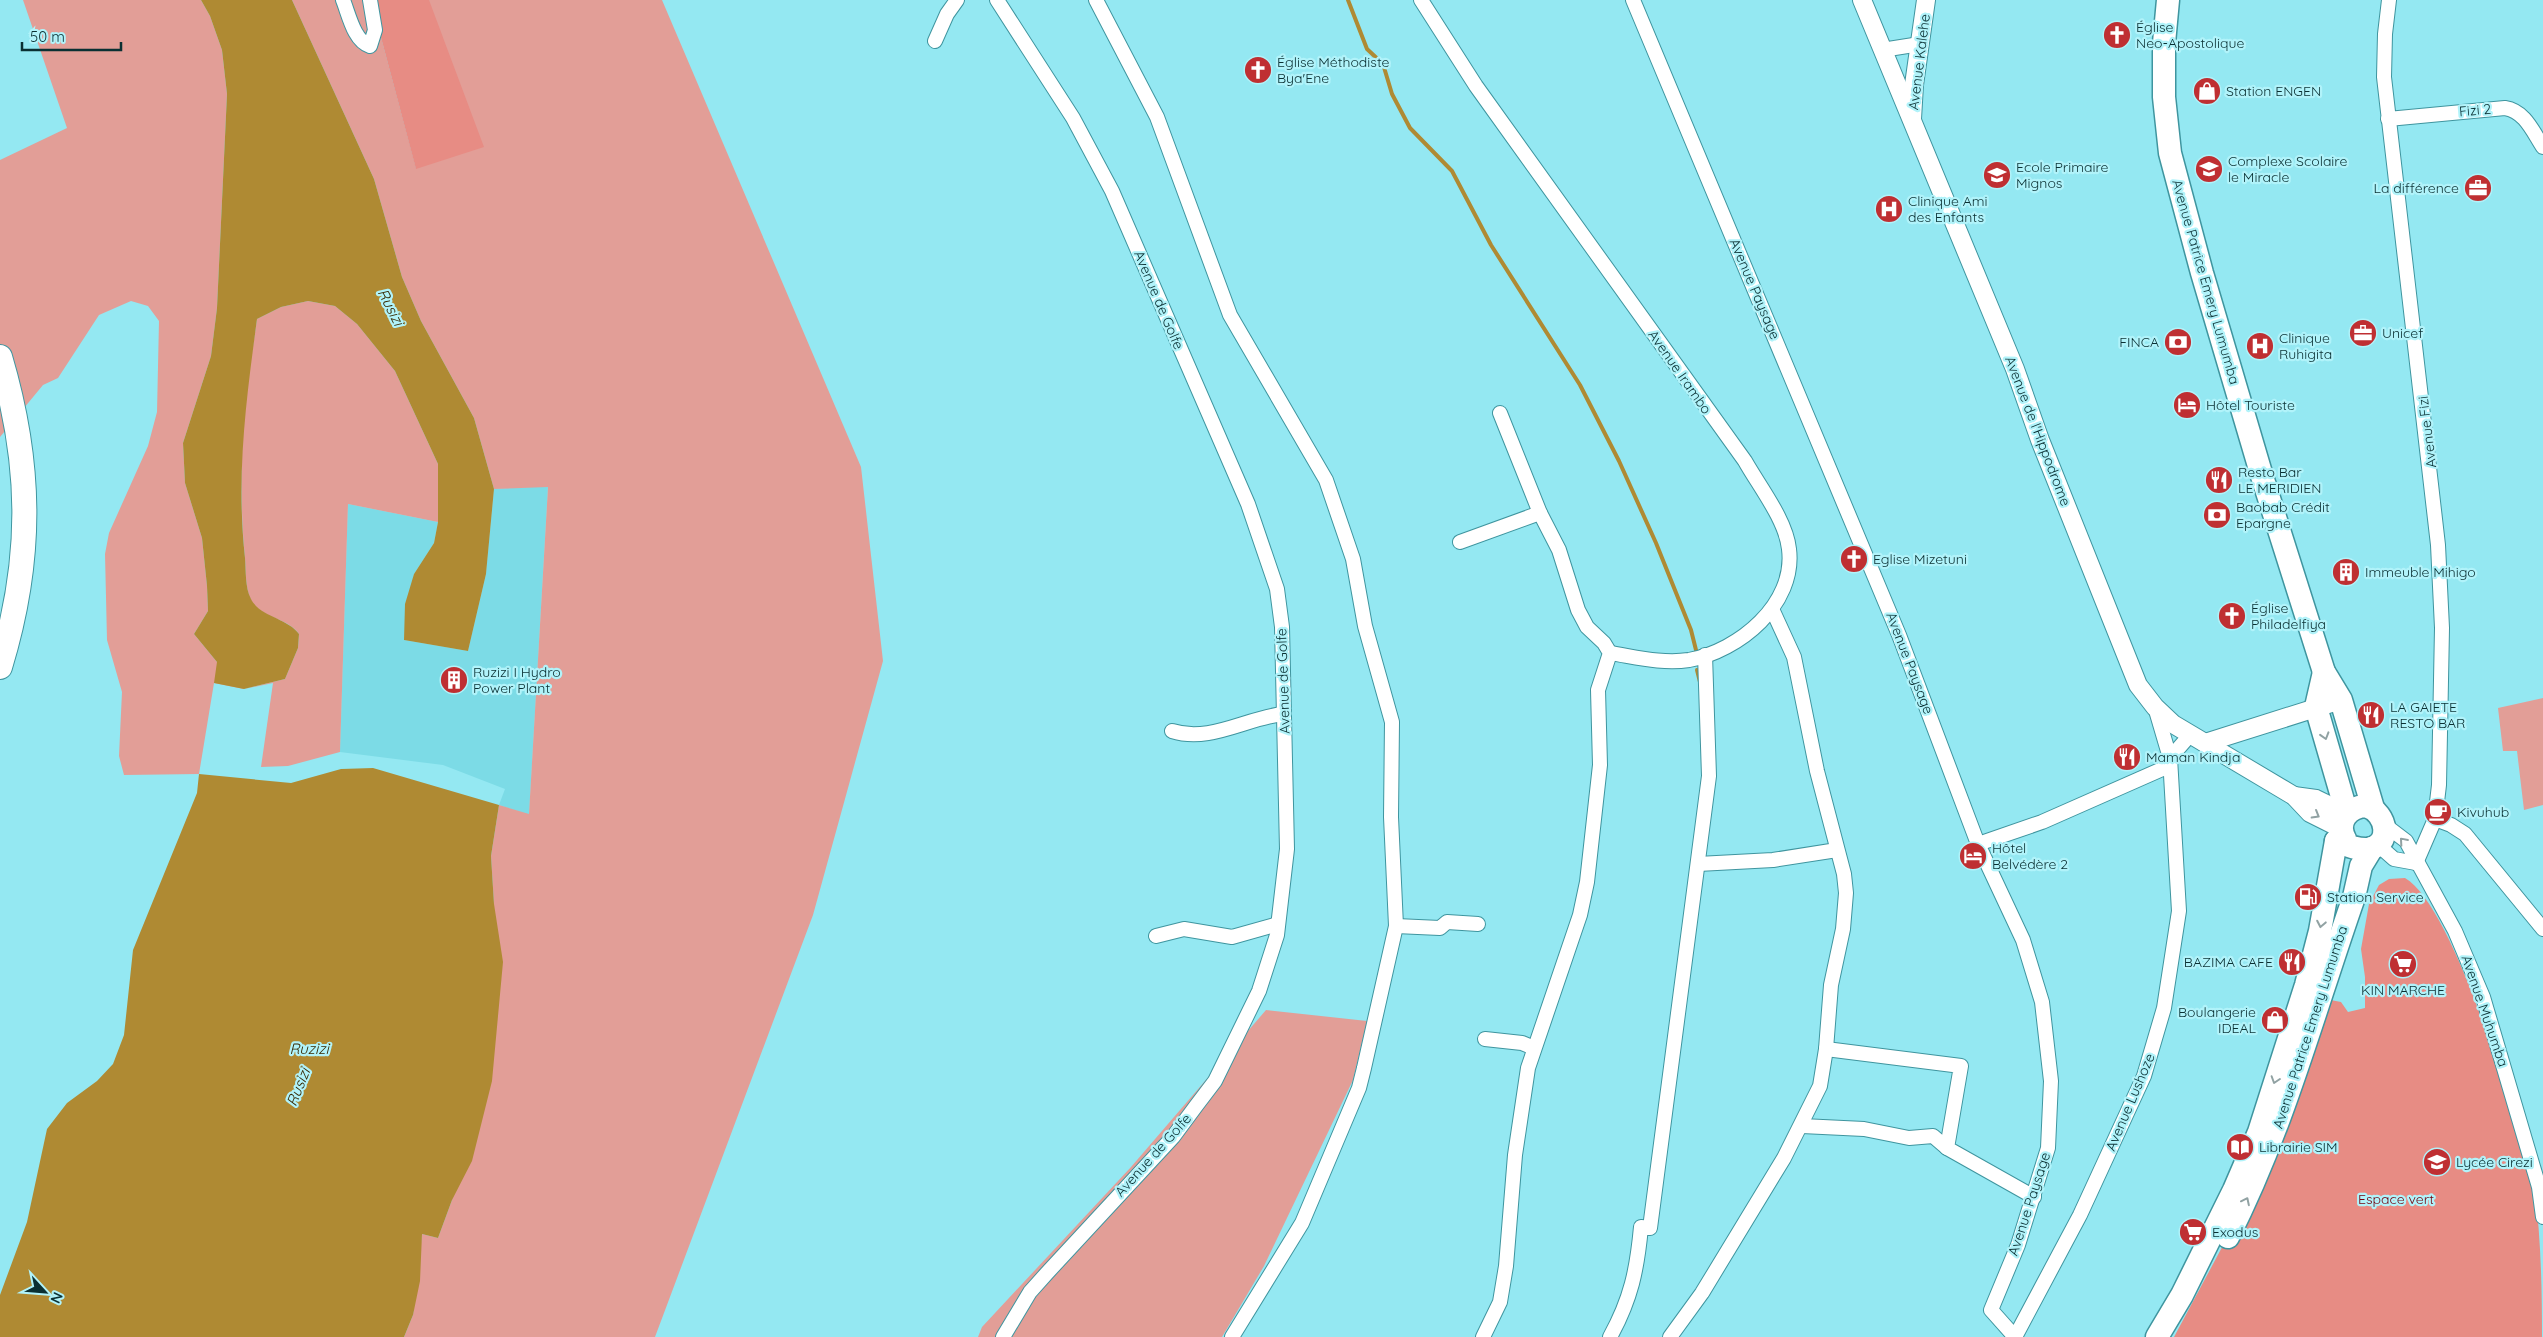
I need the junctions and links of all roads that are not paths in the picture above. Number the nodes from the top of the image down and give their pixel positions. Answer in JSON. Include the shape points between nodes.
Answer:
{"nodes":[{"id":1,"x":343,"y":0,"type":"edge"},
{"id":2,"x":370,"y":0,"type":"edge"},
{"id":3,"x":957,"y":0,"type":"edge"},
{"id":4,"x":997,"y":0,"type":"edge"},
{"id":5,"x":1096,"y":0,"type":"edge"},
{"id":6,"x":1421,"y":0,"type":"edge"},
{"id":7,"x":1633,"y":0,"type":"edge"},
{"id":8,"x":1862,"y":0,"type":"edge"},
{"id":9,"x":1926,"y":0,"type":"edge"},
{"id":10,"x":2168,"y":0,"type":"edge"},
{"id":11,"x":2389,"y":0,"type":"edge"},
{"id":12,"x":935,"y":41,"type":"dead end"},
{"id":13,"x":1920,"y":44,"type":"junction"},
{"id":14,"x":1882,"y":50,"type":"junction"},
{"id":15,"x":2388,"y":119,"type":"junction"},
{"id":16,"x":1912,"y":124,"type":"junction"},
{"id":17,"x":2543,"y":147,"type":"edge"},
{"id":18,"x":0,"y":357,"type":"edge"},
{"id":19,"x":1500,"y":413,"type":"dead end"},
{"id":20,"x":1540,"y":513,"type":"junction"},
{"id":21,"x":1460,"y":542,"type":"dead end"},
{"id":22,"x":1772,"y":609,"type":"junction"},
{"id":23,"x":1610,"y":652,"type":"junction"},
{"id":24,"x":1705,"y":655,"type":"junction"},
{"id":25,"x":0,"y":667,"type":"edge"},
{"id":26,"x":2324,"y":672,"type":"junction"},
{"id":27,"x":2341,"y":700,"type":"junction"},
{"id":28,"x":2155,"y":707,"type":"junction"},
{"id":29,"x":2316,"y":708,"type":"junction"},
{"id":30,"x":1283,"y":714,"type":"junction"},
{"id":31,"x":1172,"y":731,"type":"dead end"},
{"id":32,"x":2198,"y":739,"type":"junction"},
{"id":33,"x":2170,"y":762,"type":"junction"},
{"id":34,"x":2435,"y":819,"type":"junction"},
{"id":35,"x":2342,"y":828,"type":"junction"},
{"id":36,"x":2377,"y":831,"type":"junction"},
{"id":37,"x":1978,"y":844,"type":"junction"},
{"id":38,"x":1837,"y":850,"type":"junction"},
{"id":39,"x":2416,"y":863,"type":"junction"},
{"id":40,"x":1698,"y":864,"type":"junction"},
{"id":41,"x":1278,"y":924,"type":"junction"},
{"id":42,"x":1478,"y":924,"type":"dead end"},
{"id":43,"x":1396,"y":926,"type":"junction"},
{"id":44,"x":2543,"y":929,"type":"edge"},
{"id":45,"x":1156,"y":936,"type":"dead end"},
{"id":46,"x":2314,"y":989,"type":"junction"},
{"id":47,"x":1485,"y":1040,"type":"dead end"},
{"id":48,"x":1534,"y":1048,"type":"junction"},
{"id":49,"x":1826,"y":1049,"type":"junction"},
{"id":50,"x":1802,"y":1126,"type":"junction"},
{"id":51,"x":1947,"y":1148,"type":"junction"},
{"id":52,"x":2034,"y":1197,"type":"junction"},
{"id":53,"x":2543,"y":1218,"type":"edge"},
{"id":54,"x":1003,"y":1337,"type":"edge"},
{"id":55,"x":1232,"y":1337,"type":"edge"},
{"id":56,"x":1483,"y":1337,"type":"edge"},
{"id":57,"x":1610,"y":1337,"type":"edge"},
{"id":58,"x":1670,"y":1337,"type":"edge"},
{"id":59,"x":2015,"y":1337,"type":"edge"},
{"id":60,"x":2157,"y":1337,"type":"edge"},
{"id":61,"x":2174,"y":1337,"type":"edge"}],
"edges":[{"from":1,"to":2,"type":"street","via":[[355,31],[361,41],[370,46],[375,30]]},
{"from":3,"to":12,"type":"street"},
{"from":4,"to":30,"type":"street","name":"Avenue de Golfe","via":[[1073,118],[1108,184],[1244,496],[1276,589],[1282,627]]},
{"from":5,"to":43,"type":"street","via":[[1156,117],[1230,315],[1326,480],[1340,518],[1392,722],[1391,817]]},
{"from":6,"to":22,"type":"street","name":"Avenue Irambo","via":[[1476,86],[1745,461],[1781,524],[1789,546],[1790,567],[1785,587]]},
{"from":7,"to":37,"type":"street","name":"Avenue Paysage","via":[[1895,626]]},
{"from":8,"to":14,"type":"street","name":"Avenue de l'Hippodrome"},
{"from":9,"to":13,"type":"street","name":"Avenue Kalehe"},
{"from":10,"to":26,"type":"main road","name":"Avenue Patrice Emery Lumumba","via":[[2164,98],[2170,153],[2258,464]]},
{"from":11,"to":15,"type":"street","name":"Avenue Fizi","via":[[2384,77]]},
{"from":13,"to":14,"type":"street"},
{"from":13,"to":16,"type":"street","name":"Avenue Kalehe"},
{"from":14,"to":16,"type":"street","name":"Avenue de l'Hippodrome"},
{"from":15,"to":17,"type":"street","name":"Fizi 2","via":[[2514,109]]},
{"from":15,"to":34,"type":"street","name":"Avenue Fizi","via":[[2438,545],[2442,628],[2439,785]]},
{"from":16,"to":28,"type":"street","name":"Avenue de l'Hippodrome","via":[[2015,369],[2138,685]]},
{"from":18,"to":25,"type":"highway","via":[[12,396],[23,459],[24,512],[22,578]]},
{"from":19,"to":20,"type":"street"},
{"from":20,"to":21,"type":"street"},
{"from":20,"to":23,"type":"street","via":[[1558,550],[1578,610],[1587,627]]},
{"from":22,"to":24,"type":"street","name":"Avenue Irambo","via":[[1724,648]]},
{"from":22,"to":38,"type":"street","via":[[1794,657]]},
{"from":23,"to":24,"type":"street","name":"Avenue Irambo","via":[[1661,662]]},
{"from":23,"to":48,"type":"street","via":[[1598,690],[1600,765],[1587,882],[1580,915]]},
{"from":24,"to":40,"type":"street","via":[[1709,776]]},
{"from":26,"to":27,"type":"main road","name":"Avenue Patrice Emery Lumumba"},
{"from":26,"to":29,"type":"main road","name":"Avenue Patrice Emery Lumumba"},
{"from":27,"to":29,"type":"street"},
{"from":27,"to":36,"type":"main road","name":"Avenue Patrice Emery Lumumba"},
{"from":28,"to":32,"type":"street","name":"Avenue de l'Hippodrome","via":[[2173,724]]},
{"from":28,"to":33,"type":"street","name":"Avenue Lushoze"},
{"from":29,"to":32,"type":"street"},
{"from":29,"to":35,"type":"main road","name":"Avenue Patrice Emery Lumumba","one_way":true},
{"from":30,"to":31,"type":"street","via":[[1269,715],[1246,725],[1236,724],[1212,733]]},
{"from":30,"to":41,"type":"street","name":"Avenue de Golfe","via":[[1287,849]]},
{"from":32,"to":33,"type":"street"},
{"from":32,"to":35,"type":"street","name":"Avenue de l'Hippodrome","via":[[2294,796],[2316,799]]},
{"from":33,"to":37,"type":"street","via":[[2042,822]]},
{"from":33,"to":59,"type":"street","name":"Avenue Lushoze","via":[[2179,911],[2164,1008],[2144,1076],[2080,1215]]},
{"from":34,"to":39,"type":"street","name":"Avenue Fizi"},
{"from":34,"to":44,"type":"street","via":[[2465,834]]},
{"from":35,"to":36,"type":"main road","via":[[2357,848]]},
{"from":35,"to":36,"type":"main road","via":[[2359,807]]},
{"from":35,"to":46,"type":"main road","name":"Avenue Patrice Emery Lumumba","one_way":true,"via":[[2320,931]]},
{"from":39,"to":36,"type":"street","name":"Avenue Muhumba","one_way":true,"via":[[2406,841]]},
{"from":36,"to":39,"type":"street","via":[[2394,859]]},
{"from":36,"to":46,"type":"main road","name":"Avenue Patrice Emery Lumumba","via":[[2361,866],[2354,897]]},
{"from":37,"to":52,"type":"street","name":"Avenue Paysage","via":[[2023,940],[2042,1002],[2050,1091],[2048,1148]]},
{"from":38,"to":40,"type":"street","via":[[1773,860]]},
{"from":38,"to":49,"type":"street","via":[[1846,893],[1844,930],[1831,985]]},
{"from":39,"to":53,"type":"street","name":"Avenue Muhumba","via":[[2455,931],[2483,996],[2539,1187]]},
{"from":40,"to":57,"type":"street","via":[[1650,1228],[1641,1227],[1632,1292]]},
{"from":41,"to":45,"type":"street","via":[[1232,937],[1184,929]]},
{"from":41,"to":54,"type":"street","name":"Avenue de Golfe","via":[[1259,991],[1215,1081],[1173,1137],[1030,1292]]},
{"from":42,"to":43,"type":"street","via":[[1447,922],[1440,928]]},
{"from":43,"to":55,"type":"street","via":[[1359,1088],[1302,1223]]},
{"from":46,"to":60,"type":"main road","name":"Avenue Patrice Emery Lumumba","one_way":true,"via":[[2234,1190],[2182,1295]]},
{"from":61,"to":46,"type":"main road","name":"Avenue Patrice Emery Lumumba","one_way":true,"via":[[2249,1196],[2274,1137]]},
{"from":47,"to":48,"type":"street","via":[[1522,1043]]},
{"from":48,"to":56,"type":"street","via":[[1515,1155],[1505,1275],[1500,1302]]},
{"from":49,"to":50,"type":"street","via":[[1820,1086]]},
{"from":49,"to":51,"type":"street","via":[[1961,1066]]},
{"from":50,"to":51,"type":"street","via":[[1864,1129],[1909,1138],[1933,1136]]},
{"from":50,"to":58,"type":"street","via":[[1716,1270]]},
{"from":51,"to":52,"type":"street"},
{"from":52,"to":59,"type":"street","name":"Avenue Paysage","via":[[1991,1310]]}]}
